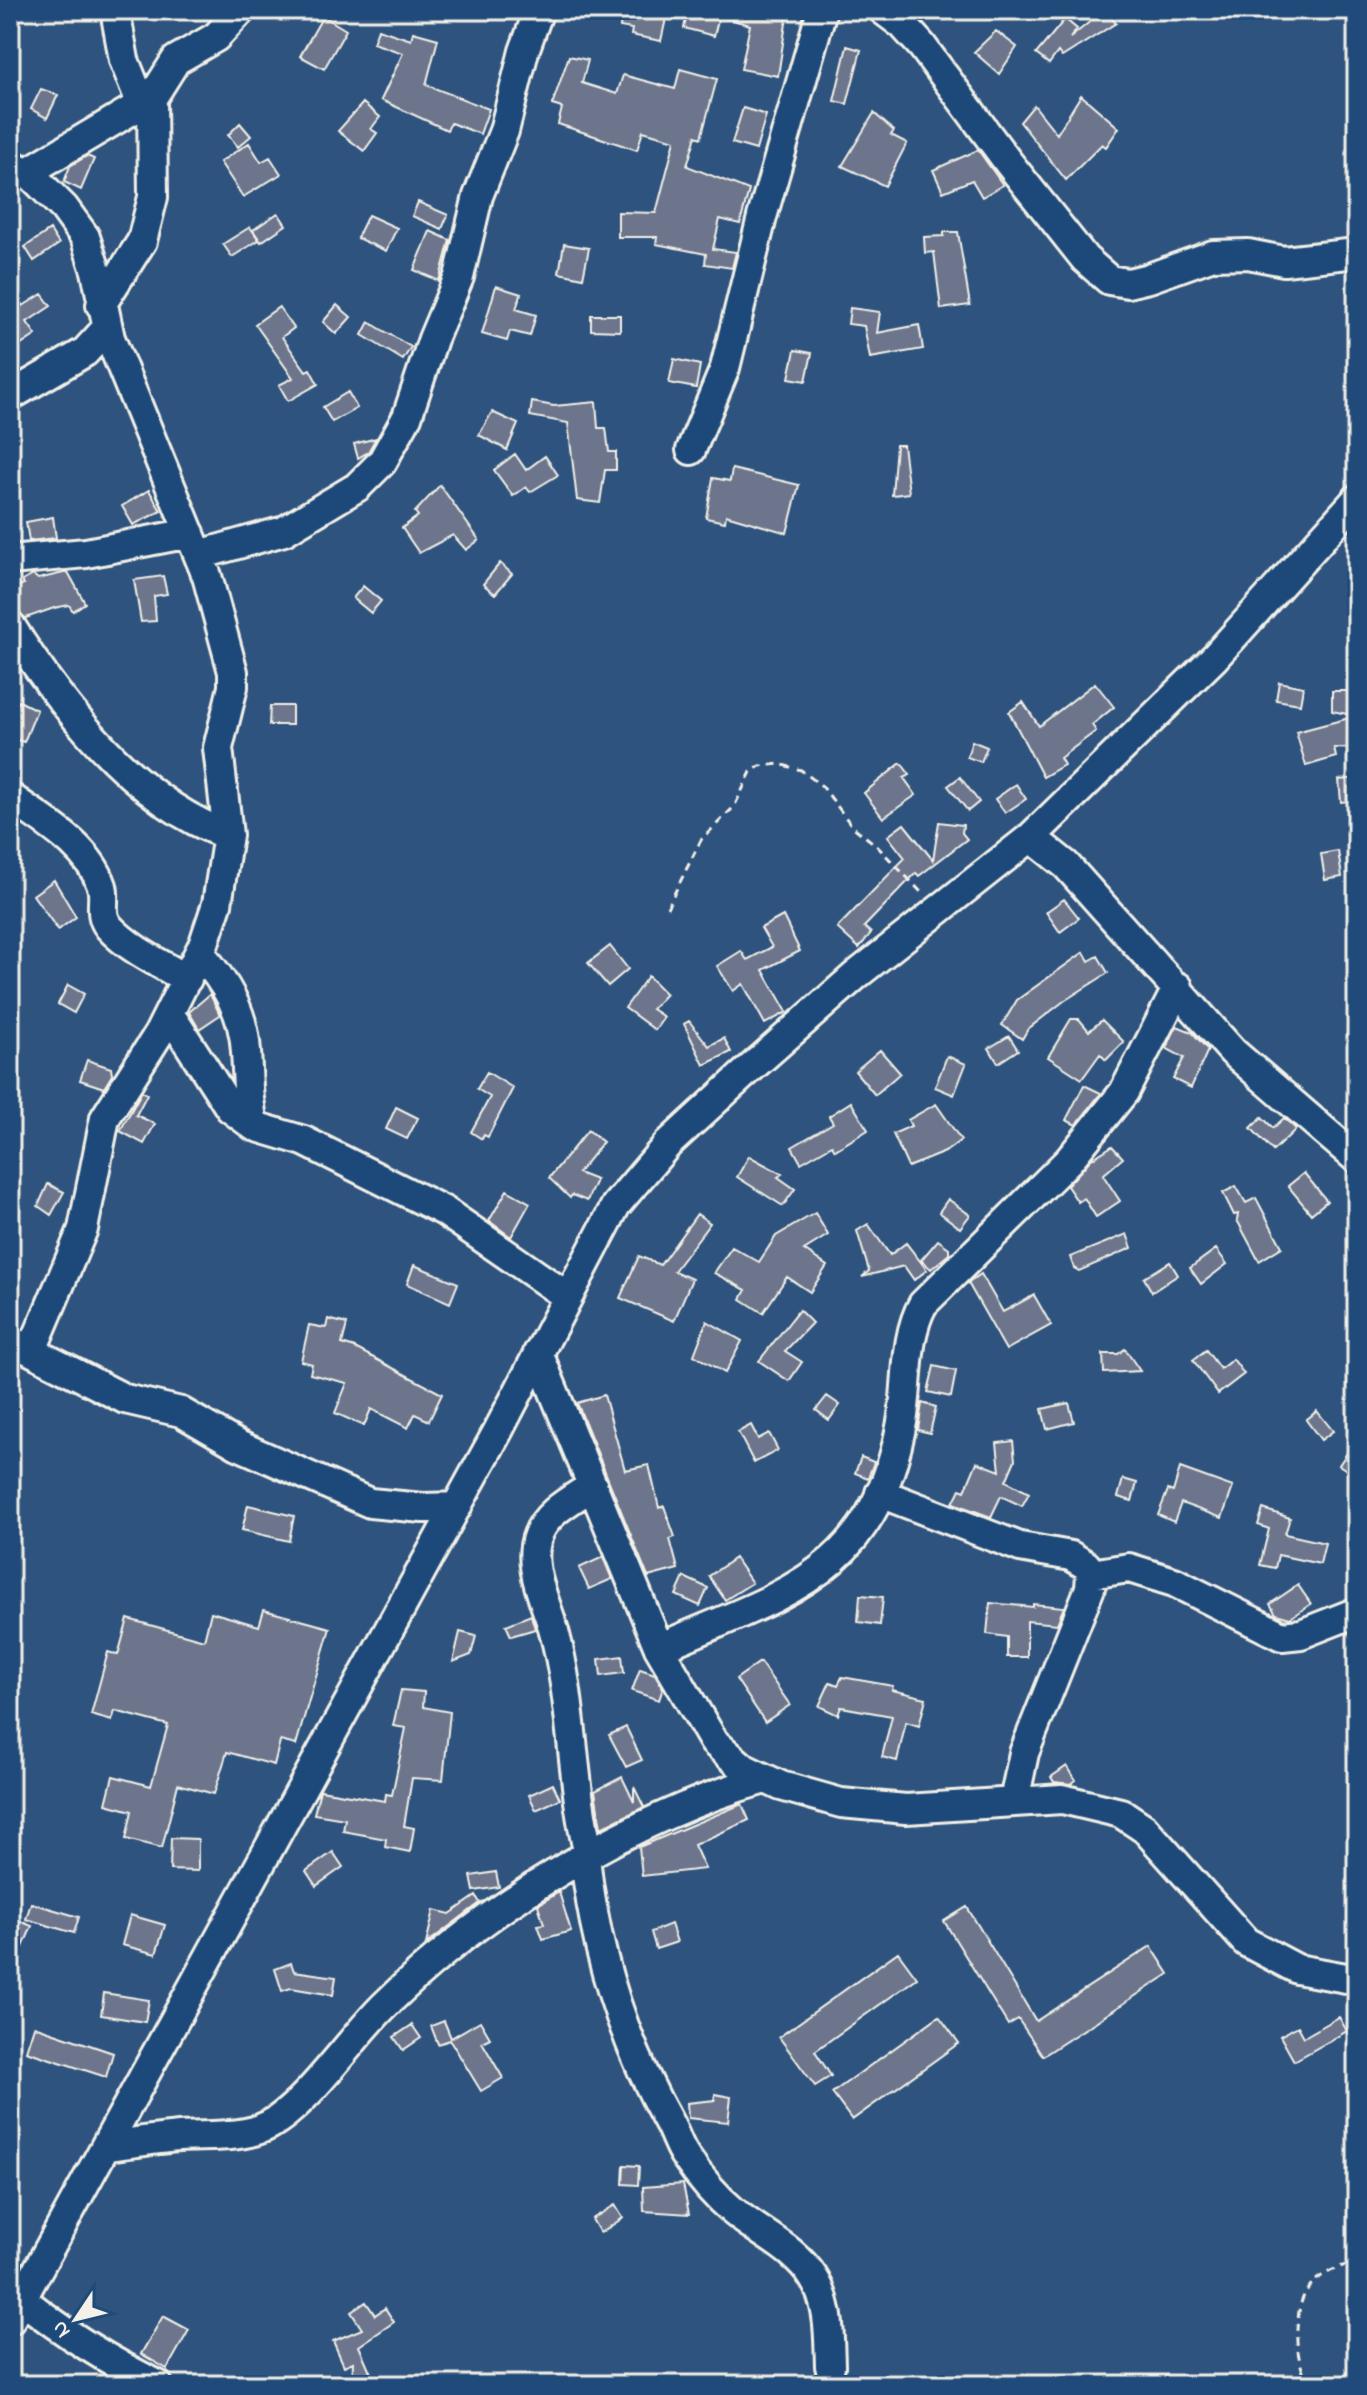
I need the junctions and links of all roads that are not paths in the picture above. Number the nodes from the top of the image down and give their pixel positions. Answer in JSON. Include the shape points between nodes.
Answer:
{"nodes":[{"id":1,"x":115,"y":10,"type":"edge"},
{"id":2,"x":241,"y":10,"type":"edge"},
{"id":3,"x":539,"y":10,"type":"edge"},
{"id":4,"x":822,"y":10,"type":"edge"},
{"id":5,"x":883,"y":10,"type":"edge"},
{"id":6,"x":147,"y":101,"type":"junction"},
{"id":7,"x":18,"y":168,"type":"edge"},
{"id":8,"x":1357,"y":253,"type":"edge"},
{"id":9,"x":104,"y":316,"type":"junction"},
{"id":10,"x":10,"y":396,"type":"edge"},
{"id":11,"x":691,"y":450,"type":"dead end"},
{"id":12,"x":1357,"y":499,"type":"edge"},
{"id":13,"x":195,"y":544,"type":"junction"},
{"id":14,"x":10,"y":560,"type":"edge"},
{"id":15,"x":10,"y":625,"type":"edge"},
{"id":16,"x":10,"y":797,"type":"edge"},
{"id":17,"x":228,"y":835,"type":"junction"},
{"id":18,"x":1031,"y":837,"type":"junction"},
{"id":19,"x":200,"y":953,"type":"junction"},
{"id":20,"x":187,"y":979,"type":"junction"},
{"id":21,"x":1178,"y":987,"type":"junction"},
{"id":22,"x":169,"y":1013,"type":"junction"},
{"id":23,"x":254,"y":1126,"type":"junction"},
{"id":24,"x":1357,"y":1159,"type":"edge"},
{"id":25,"x":568,"y":1297,"type":"junction"},
{"id":26,"x":21,"y":1345,"type":"edge"},
{"id":27,"x":538,"y":1353,"type":"junction"},
{"id":28,"x":592,"y":1486,"type":"junction"},
{"id":29,"x":880,"y":1493,"type":"junction"},
{"id":30,"x":457,"y":1507,"type":"junction"},
{"id":31,"x":1091,"y":1574,"type":"junction"},
{"id":32,"x":1357,"y":1612,"type":"edge"},
{"id":33,"x":659,"y":1648,"type":"junction"},
{"id":34,"x":765,"y":1779,"type":"junction"},
{"id":35,"x":1014,"y":1801,"type":"junction"},
{"id":36,"x":587,"y":1856,"type":"junction"},
{"id":37,"x":1357,"y":1980,"type":"edge"},
{"id":38,"x":107,"y":2146,"type":"junction"},
{"id":39,"x":16,"y":2309,"type":"edge"},
{"id":40,"x":830,"y":2366,"type":"dead end"},
{"id":41,"x":158,"y":2385,"type":"edge"}],
"edges":[{"from":1,"to":6,"type":"street","via":[[124,60]]},
{"from":2,"to":6,"type":"street","via":[[216,37],[176,60]]},
{"from":3,"to":13,"type":"street","via":[[504,131],[478,196],[459,277],[407,417],[382,462],[357,487],[284,531]]},
{"from":4,"to":11,"type":"street","via":[[725,368]]},
{"from":5,"to":8,"type":"street","via":[[922,46],[1085,259],[1109,280],[1128,283],[1223,254],[1284,261]]},
{"from":6,"to":7,"type":"street"},
{"from":6,"to":9,"type":"street","via":[[153,197],[142,241]]},
{"from":7,"to":9,"type":"street","via":[[64,208],[85,237]]},
{"from":9,"to":10,"type":"street","via":[[85,352]]},
{"from":9,"to":13,"type":"street"},
{"from":12,"to":18,"type":"street","via":[[1215,657]]},
{"from":13,"to":14,"type":"street"},
{"from":13,"to":17,"type":"street","via":[[233,672],[218,759]]},
{"from":15,"to":17,"type":"street","via":[[65,707],[107,750],[180,813]]},
{"from":16,"to":20,"type":"street","via":[[84,854],[103,889],[106,924]]},
{"from":17,"to":19,"type":"street","via":[[217,904]]},
{"from":18,"to":21,"type":"street","via":[[1066,865]]},
{"from":18,"to":25,"type":"street","via":[[855,976],[668,1144],[616,1205]]},
{"from":19,"to":20,"type":"street"},
{"from":19,"to":23,"type":"street","via":[[232,996],[243,1025],[246,1098]]},
{"from":20,"to":22,"type":"street"},
{"from":21,"to":24,"type":"street","via":[[1233,1052]]},
{"from":21,"to":29,"type":"street","via":[[1124,1092],[1079,1149],[923,1304],[911,1325],[902,1426]]},
{"from":22,"to":23,"type":"street","via":[[230,1108]]},
{"from":22,"to":26,"type":"street","via":[[105,1118],[83,1229]]},
{"from":23,"to":25,"type":"street","via":[[304,1141],[444,1211]]},
{"from":25,"to":27,"type":"street"},
{"from":26,"to":30,"type":"street","via":[[125,1399],[191,1417],[238,1445],[370,1503]]},
{"from":27,"to":28,"type":"street"},
{"from":27,"to":30,"type":"street"},
{"from":28,"to":33,"type":"street"},
{"from":28,"to":36,"type":"street","via":[[555,1511],[538,1533],[534,1553],[565,1673]]},
{"from":29,"to":31,"type":"street","via":[[1020,1547],[1071,1556]]},
{"from":29,"to":33,"type":"street","via":[[865,1525],[825,1570],[757,1608]]},
{"from":30,"to":38,"type":"street"},
{"from":31,"to":32,"type":"street","via":[[1129,1568],[1174,1582],[1282,1636]]},
{"from":31,"to":35,"type":"street","via":[[1024,1753]]},
{"from":33,"to":34,"type":"street","via":[[714,1742]]},
{"from":34,"to":35,"type":"street","via":[[841,1803],[906,1809]]},
{"from":34,"to":36,"type":"street","via":[[728,1789]]},
{"from":35,"to":37,"type":"street","via":[[1062,1799],[1121,1813],[1145,1829],[1246,1942],[1297,1969]]},
{"from":36,"to":38,"type":"street","via":[[486,1919],[387,2003],[298,2102],[267,2126]]},
{"from":36,"to":40,"type":"street","via":[[603,1968],[645,2081],[684,2154],[708,2185],[813,2277],[824,2302]]},
{"from":38,"to":39,"type":"street"},
{"from":39,"to":41,"type":"street"}]}
